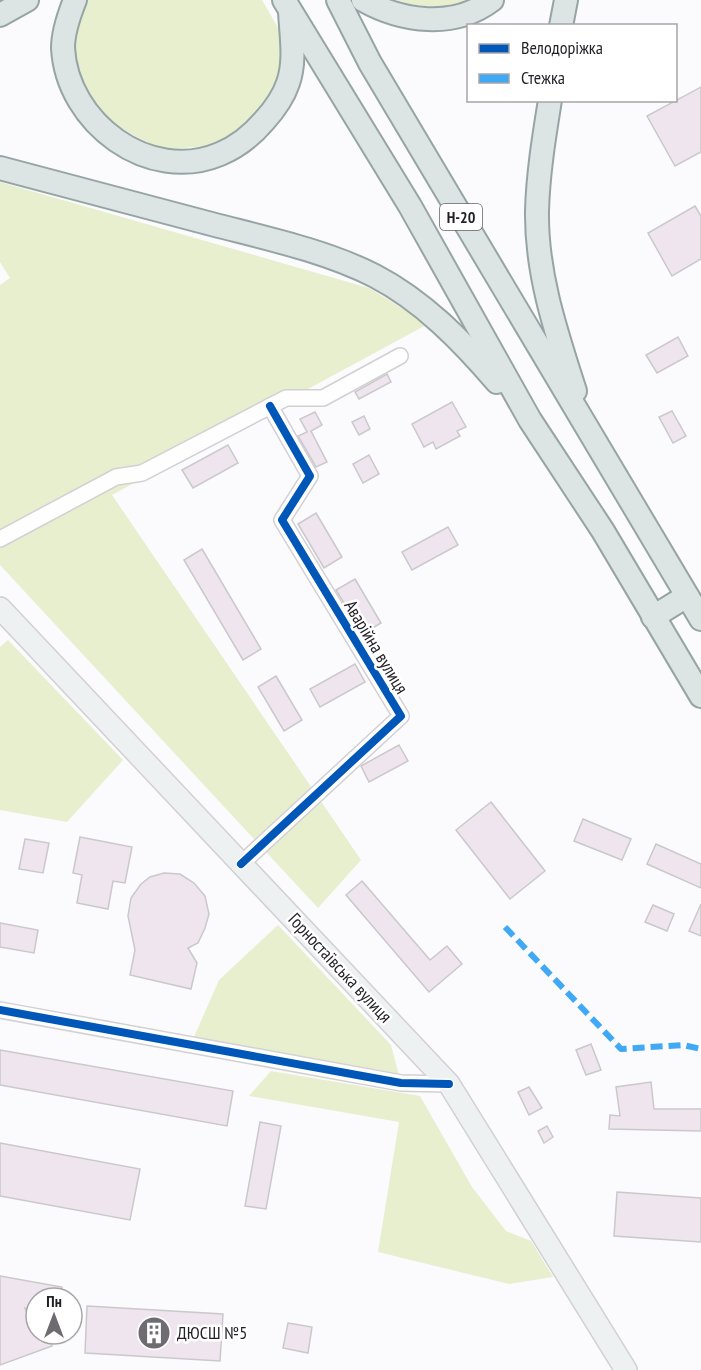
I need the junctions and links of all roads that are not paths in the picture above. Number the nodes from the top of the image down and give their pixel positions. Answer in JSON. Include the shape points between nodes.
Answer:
{"nodes":[{"id":1,"x":27,"y":0,"type":"edge"},
{"id":2,"x":75,"y":0,"type":"edge"},
{"id":3,"x":338,"y":0,"type":"edge"},
{"id":4,"x":363,"y":0,"type":"edge"},
{"id":5,"x":492,"y":0,"type":"edge"},
{"id":6,"x":566,"y":0,"type":"edge"},
{"id":7,"x":287,"y":5,"type":"edge"},
{"id":8,"x":0,"y":15,"type":"edge"},
{"id":9,"x":561,"y":24,"type":"edge"},
{"id":10,"x":550,"y":102,"type":"edge"},
{"id":11,"x":0,"y":168,"type":"edge"},
{"id":12,"x":400,"y":356,"type":"dead end"},
{"id":13,"x":270,"y":406,"type":"junction"},
{"id":14,"x":530,"y":420,"type":"junction"},
{"id":15,"x":589,"y":432,"type":"junction"},
{"id":16,"x":0,"y":539,"type":"edge"},
{"id":17,"x":687,"y":596,"type":"junction"},
{"id":18,"x":0,"y":608,"type":"edge"},
{"id":19,"x":653,"y":617,"type":"junction"},
{"id":20,"x":701,"y":619,"type":"edge"},
{"id":21,"x":701,"y":696,"type":"edge"},
{"id":22,"x":241,"y":864,"type":"junction"},
{"id":23,"x":0,"y":1010,"type":"edge"},
{"id":24,"x":449,"y":1084,"type":"junction"},
{"id":25,"x":626,"y":1370,"type":"edge"}],
"edges":[{"from":1,"to":8,"type":"main road"},
{"from":2,"to":7,"type":"main road","via":[[63,47],[68,76],[81,106],[105,133],[121,144],[154,158],[177,161],[219,155],[238,144],[255,131],[281,100],[292,60]]},
{"from":3,"to":15,"type":"main road","number":"Н-20","via":[[370,63]]},
{"from":4,"to":5,"type":"main road","via":[[395,15],[420,19],[465,15]]},
{"from":6,"to":9,"type":"main road"},
{"from":7,"to":14,"type":"main road","number":"Н-20","via":[[410,206]]},
{"from":10,"to":15,"type":"main road","via":[[539,168],[539,255],[555,329]]},
{"from":11,"to":14,"type":"main road","via":[[329,257],[375,276],[448,329]]},
{"from":12,"to":13,"type":"street","via":[[323,398],[286,398]]},
{"from":13,"to":16,"type":"street","via":[[141,473],[116,477]]},
{"from":13,"to":22,"type":"street","name":"Аварійна вулиця","via":[[309,476],[282,520],[400,716]]},
{"from":14,"to":19,"type":"main road","number":"Н-20","via":[[603,531]]},
{"from":15,"to":17,"type":"main road","number":"Н-20"},
{"from":17,"to":19,"type":"main road"},
{"from":17,"to":20,"type":"main road","number":"Н-20"},
{"from":18,"to":22,"type":"main road","name":"Горностаївська вулиця"},
{"from":19,"to":21,"type":"main road","number":"Н-20"},
{"from":22,"to":24,"type":"main road","name":"Горностаївська вулиця"},
{"from":23,"to":24,"type":"street","via":[[401,1083]]},
{"from":24,"to":25,"type":"main road","name":"Горностаївська вулиця"}]}
